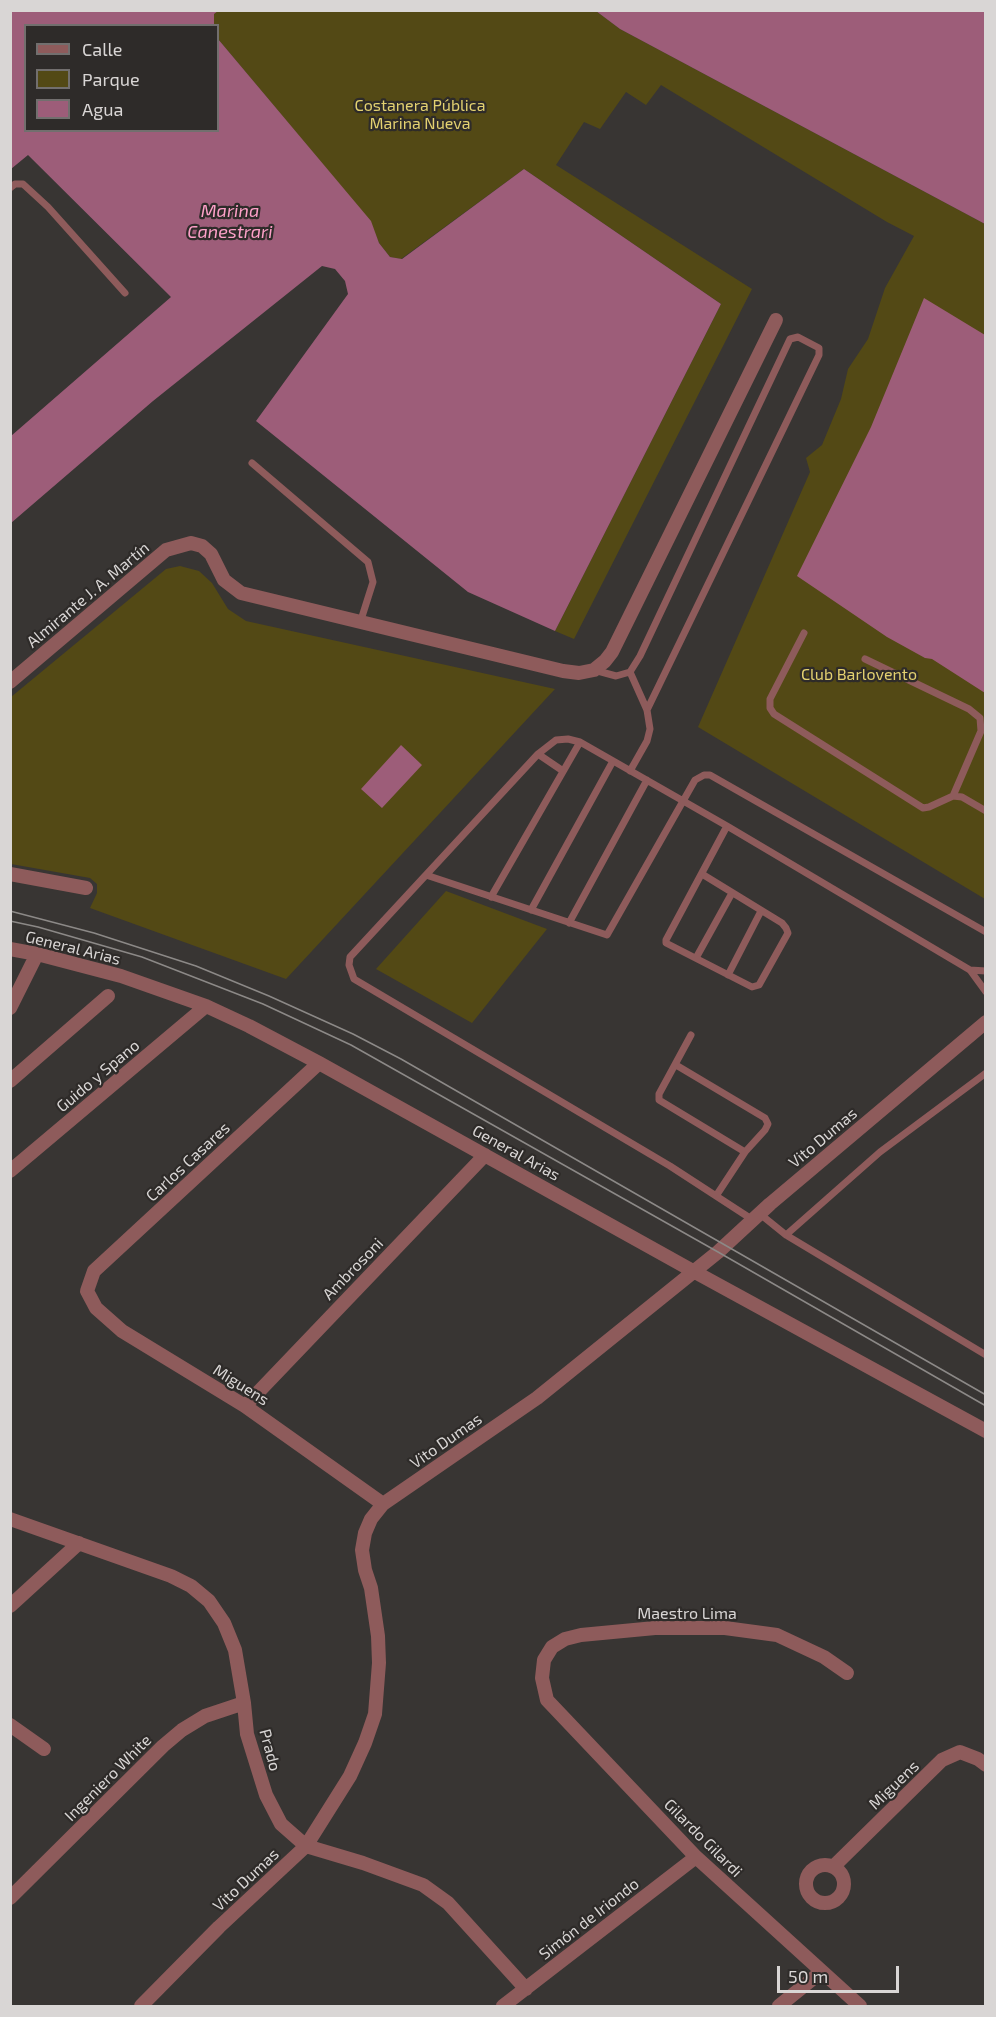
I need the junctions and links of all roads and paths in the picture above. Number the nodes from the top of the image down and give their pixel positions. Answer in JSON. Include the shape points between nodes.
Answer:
{"nodes":[{"id":1,"x":10,"y":188,"type":"edge"},
{"id":2,"x":125,"y":293,"type":"dead end"},
{"id":3,"x":776,"y":320,"type":"dead end"},
{"id":4,"x":252,"y":463,"type":"dead end"},
{"id":5,"x":360,"y":623,"type":"junction"},
{"id":6,"x":804,"y":633,"type":"dead end"},
{"id":7,"x":866,"y":659,"type":"dead end"},
{"id":8,"x":594,"y":670,"type":"junction"},
{"id":9,"x":630,"y":672,"type":"junction"},
{"id":10,"x":10,"y":681,"type":"edge"},
{"id":11,"x":647,"y":710,"type":"junction"},
{"id":12,"x":580,"y":742,"type":"junction"},
{"id":13,"x":538,"y":754,"type":"junction"},
{"id":14,"x":613,"y":761,"type":"junction"},
{"id":15,"x":563,"y":771,"type":"junction"},
{"id":16,"x":630,"y":771,"type":"junction"},
{"id":17,"x":647,"y":780,"type":"junction"},
{"id":18,"x":953,"y":796,"type":"junction"},
{"id":19,"x":682,"y":801,"type":"junction"},
{"id":20,"x":986,"y":811,"type":"edge"},
{"id":21,"x":727,"y":826,"type":"junction"},
{"id":22,"x":10,"y":874,"type":"edge"},
{"id":23,"x":702,"y":874,"type":"junction"},
{"id":24,"x":426,"y":875,"type":"junction"},
{"id":25,"x":86,"y":888,"type":"dead end"},
{"id":26,"x":732,"y":892,"type":"junction"},
{"id":27,"x":491,"y":897,"type":"junction"},
{"id":28,"x":531,"y":910,"type":"junction"},
{"id":29,"x":761,"y":910,"type":"junction"},
{"id":30,"x":569,"y":923,"type":"junction"},
{"id":31,"x":986,"y":932,"type":"edge"},
{"id":32,"x":10,"y":949,"type":"edge"},
{"id":33,"x":37,"y":954,"type":"junction"},
{"id":34,"x":696,"y":958,"type":"junction"},
{"id":35,"x":970,"y":970,"type":"junction"},
{"id":36,"x":986,"y":971,"type":"edge"},
{"id":37,"x":728,"y":975,"type":"junction"},
{"id":38,"x":986,"y":992,"type":"edge"},
{"id":39,"x":108,"y":996,"type":"dead end"},
{"id":40,"x":206,"y":1006,"type":"junction"},
{"id":41,"x":10,"y":1008,"type":"edge"},
{"id":42,"x":986,"y":1022,"type":"edge"},
{"id":43,"x":691,"y":1035,"type":"dead end"},
{"id":44,"x":320,"y":1063,"type":"junction"},
{"id":45,"x":676,"y":1065,"type":"junction"},
{"id":46,"x":986,"y":1073,"type":"edge"},
{"id":47,"x":10,"y":1081,"type":"edge"},
{"id":48,"x":745,"y":1152,"type":"junction"},
{"id":49,"x":485,"y":1155,"type":"junction"},
{"id":50,"x":10,"y":1171,"type":"edge"},
{"id":51,"x":716,"y":1196,"type":"junction"},
{"id":52,"x":756,"y":1217,"type":"junction"},
{"id":53,"x":786,"y":1235,"type":"junction"},
{"id":54,"x":693,"y":1271,"type":"junction"},
{"id":55,"x":87,"y":1291,"type":"joint"},
{"id":56,"x":986,"y":1355,"type":"edge"},
{"id":57,"x":245,"y":1406,"type":"junction"},
{"id":58,"x":986,"y":1431,"type":"edge"},
{"id":59,"x":383,"y":1504,"type":"junction"},
{"id":60,"x":10,"y":1519,"type":"edge"},
{"id":61,"x":79,"y":1543,"type":"junction"},
{"id":62,"x":10,"y":1606,"type":"edge"},
{"id":63,"x":847,"y":1673,"type":"dead end"},
{"id":64,"x":542,"y":1678,"type":"joint"},
{"id":65,"x":244,"y":1703,"type":"junction"},
{"id":66,"x":10,"y":1725,"type":"edge"},
{"id":67,"x":44,"y":1749,"type":"dead end"},
{"id":68,"x":986,"y":1765,"type":"edge"},
{"id":69,"x":306,"y":1846,"type":"junction"},
{"id":70,"x":696,"y":1857,"type":"junction"},
{"id":71,"x":834,"y":1866,"type":"dead end"},
{"id":72,"x":10,"y":1898,"type":"edge"},
{"id":73,"x":821,"y":1972,"type":"junction"},
{"id":74,"x":526,"y":1989,"type":"junction"},
{"id":75,"x":141,"y":2007,"type":"edge"},
{"id":76,"x":503,"y":2007,"type":"edge"},
{"id":77,"x":779,"y":2007,"type":"edge"},
{"id":78,"x":860,"y":2007,"type":"edge"}],
"edges":[{"from":1,"to":2,"type":"lane","via":[[23,184]]},
{"from":3,"to":8,"type":"street","via":[[612,652]]},
{"from":4,"to":5,"type":"lane","via":[[368,562],[373,582]]},
{"from":5,"to":8,"type":"street","via":[[563,671]]},
{"from":5,"to":10,"type":"street","name":"Almirante J. A. Martín","via":[[241,593],[224,580],[211,554],[191,543],[166,550]]},
{"from":6,"to":18,"type":"lane","via":[[770,699],[774,714],[923,808]]},
{"from":7,"to":18,"type":"lane","via":[[980,718],[981,731]]},
{"from":8,"to":9,"type":"lane","via":[[616,676]]},
{"from":9,"to":11,"type":"lane"},
{"from":9,"to":11,"type":"lane","via":[[790,339],[798,337],[819,348],[819,355]]},
{"from":11,"to":16,"type":"lane","via":[[647,741]]},
{"from":12,"to":13,"type":"lane","via":[[556,740]]},
{"from":12,"to":14,"type":"lane"},
{"from":12,"to":15,"type":"lane"},
{"from":13,"to":15,"type":"lane"},
{"from":13,"to":24,"type":"lane"},
{"from":14,"to":16,"type":"lane"},
{"from":14,"to":28,"type":"lane"},
{"from":15,"to":27,"type":"lane"},
{"from":16,"to":17,"type":"lane"},
{"from":17,"to":19,"type":"lane"},
{"from":17,"to":30,"type":"lane"},
{"from":18,"to":20,"type":"lane"},
{"from":19,"to":21,"type":"lane"},
{"from":19,"to":30,"type":"lane","via":[[607,935]]},
{"from":19,"to":31,"type":"lane","via":[[695,780],[710,775]]},
{"from":21,"to":23,"type":"lane"},
{"from":21,"to":35,"type":"lane"},
{"from":22,"to":25,"type":"street"},
{"from":23,"to":26,"type":"lane"},
{"from":23,"to":34,"type":"lane","via":[[666,940]]},
{"from":24,"to":27,"type":"lane"},
{"from":24,"to":51,"type":"lane","via":[[350,957],[354,980]]},
{"from":26,"to":29,"type":"lane"},
{"from":26,"to":34,"type":"lane"},
{"from":27,"to":28,"type":"lane"},
{"from":28,"to":30,"type":"lane"},
{"from":29,"to":37,"type":"lane"},
{"from":29,"to":37,"type":"lane","via":[[782,923],[788,933],[759,985],[752,987]]},
{"from":32,"to":33,"type":"street","name":"General Arias"},
{"from":33,"to":40,"type":"street","name":"General Arias","via":[[121,976]]},
{"from":33,"to":41,"type":"street"},
{"from":34,"to":37,"type":"lane"},
{"from":35,"to":36,"type":"lane"},
{"from":35,"to":38,"type":"lane"},
{"from":39,"to":47,"type":"street"},
{"from":40,"to":44,"type":"street","name":"General Arias"},
{"from":40,"to":50,"type":"street","name":"Guido y Spano"},
{"from":42,"to":52,"type":"street","name":"Vito Dumas"},
{"from":43,"to":45,"type":"lane"},
{"from":44,"to":49,"type":"street","name":"General Arias"},
{"from":44,"to":55,"type":"street","name":"Carlos Casares","via":[[94,1271]]},
{"from":45,"to":48,"type":"lane","via":[[659,1100]]},
{"from":45,"to":48,"type":"lane","via":[[765,1118],[765,1130]]},
{"from":46,"to":53,"type":"lane","via":[[880,1152]]},
{"from":48,"to":51,"type":"lane"},
{"from":49,"to":54,"type":"street","name":"General Arias"},
{"from":49,"to":57,"type":"street","name":"Ambrosoni"},
{"from":51,"to":52,"type":"lane"},
{"from":52,"to":53,"type":"lane"},
{"from":52,"to":54,"type":"street","name":"Vito Dumas"},
{"from":53,"to":56,"type":"lane"},
{"from":54,"to":58,"type":"street","name":"General Arias"},
{"from":54,"to":59,"type":"street","name":"Vito Dumas","via":[[537,1398]]},
{"from":55,"to":57,"type":"street","name":"Miguens","via":[[96,1308],[122,1331]]},
{"from":57,"to":59,"type":"street","name":"Miguens"},
{"from":59,"to":69,"type":"street","name":"Vito Dumas","via":[[365,1533],[362,1550],[378,1636],[375,1714],[350,1776]]},
{"from":60,"to":61,"type":"street","name":"Prado"},
{"from":61,"to":62,"type":"street"},
{"from":61,"to":65,"type":"street","name":"Prado","via":[[171,1576],[209,1601],[235,1650]]},
{"from":63,"to":64,"type":"street","name":"Maestro Lima","via":[[824,1656],[777,1635],[725,1628],[655,1628],[565,1639],[552,1647],[544,1660]]},
{"from":64,"to":70,"type":"street","name":"Gilardo Gilardi","via":[[546,1700]]},
{"from":65,"to":69,"type":"street","name":"Prado","via":[[247,1734],[266,1795],[281,1824]]},
{"from":65,"to":72,"type":"street","name":"Ingeniero White","via":[[205,1716],[182,1730]]},
{"from":66,"to":67,"type":"street"},
{"from":68,"to":71,"type":"street","name":"Miguens","via":[[960,1752],[942,1760]]},
{"from":69,"to":74,"type":"street","name":"Prado","via":[[423,1885],[448,1903]]},
{"from":69,"to":75,"type":"street","name":"Vito Dumas"},
{"from":70,"to":73,"type":"street","name":"Gilardo Gilardi"},
{"from":70,"to":74,"type":"street","name":"Simón de Iriondo"},
{"from":73,"to":77,"type":"street"},
{"from":73,"to":78,"type":"street","name":"Gilardo Gilardi"},
{"from":74,"to":76,"type":"street","name":"Simón de Iriondo"}]}
